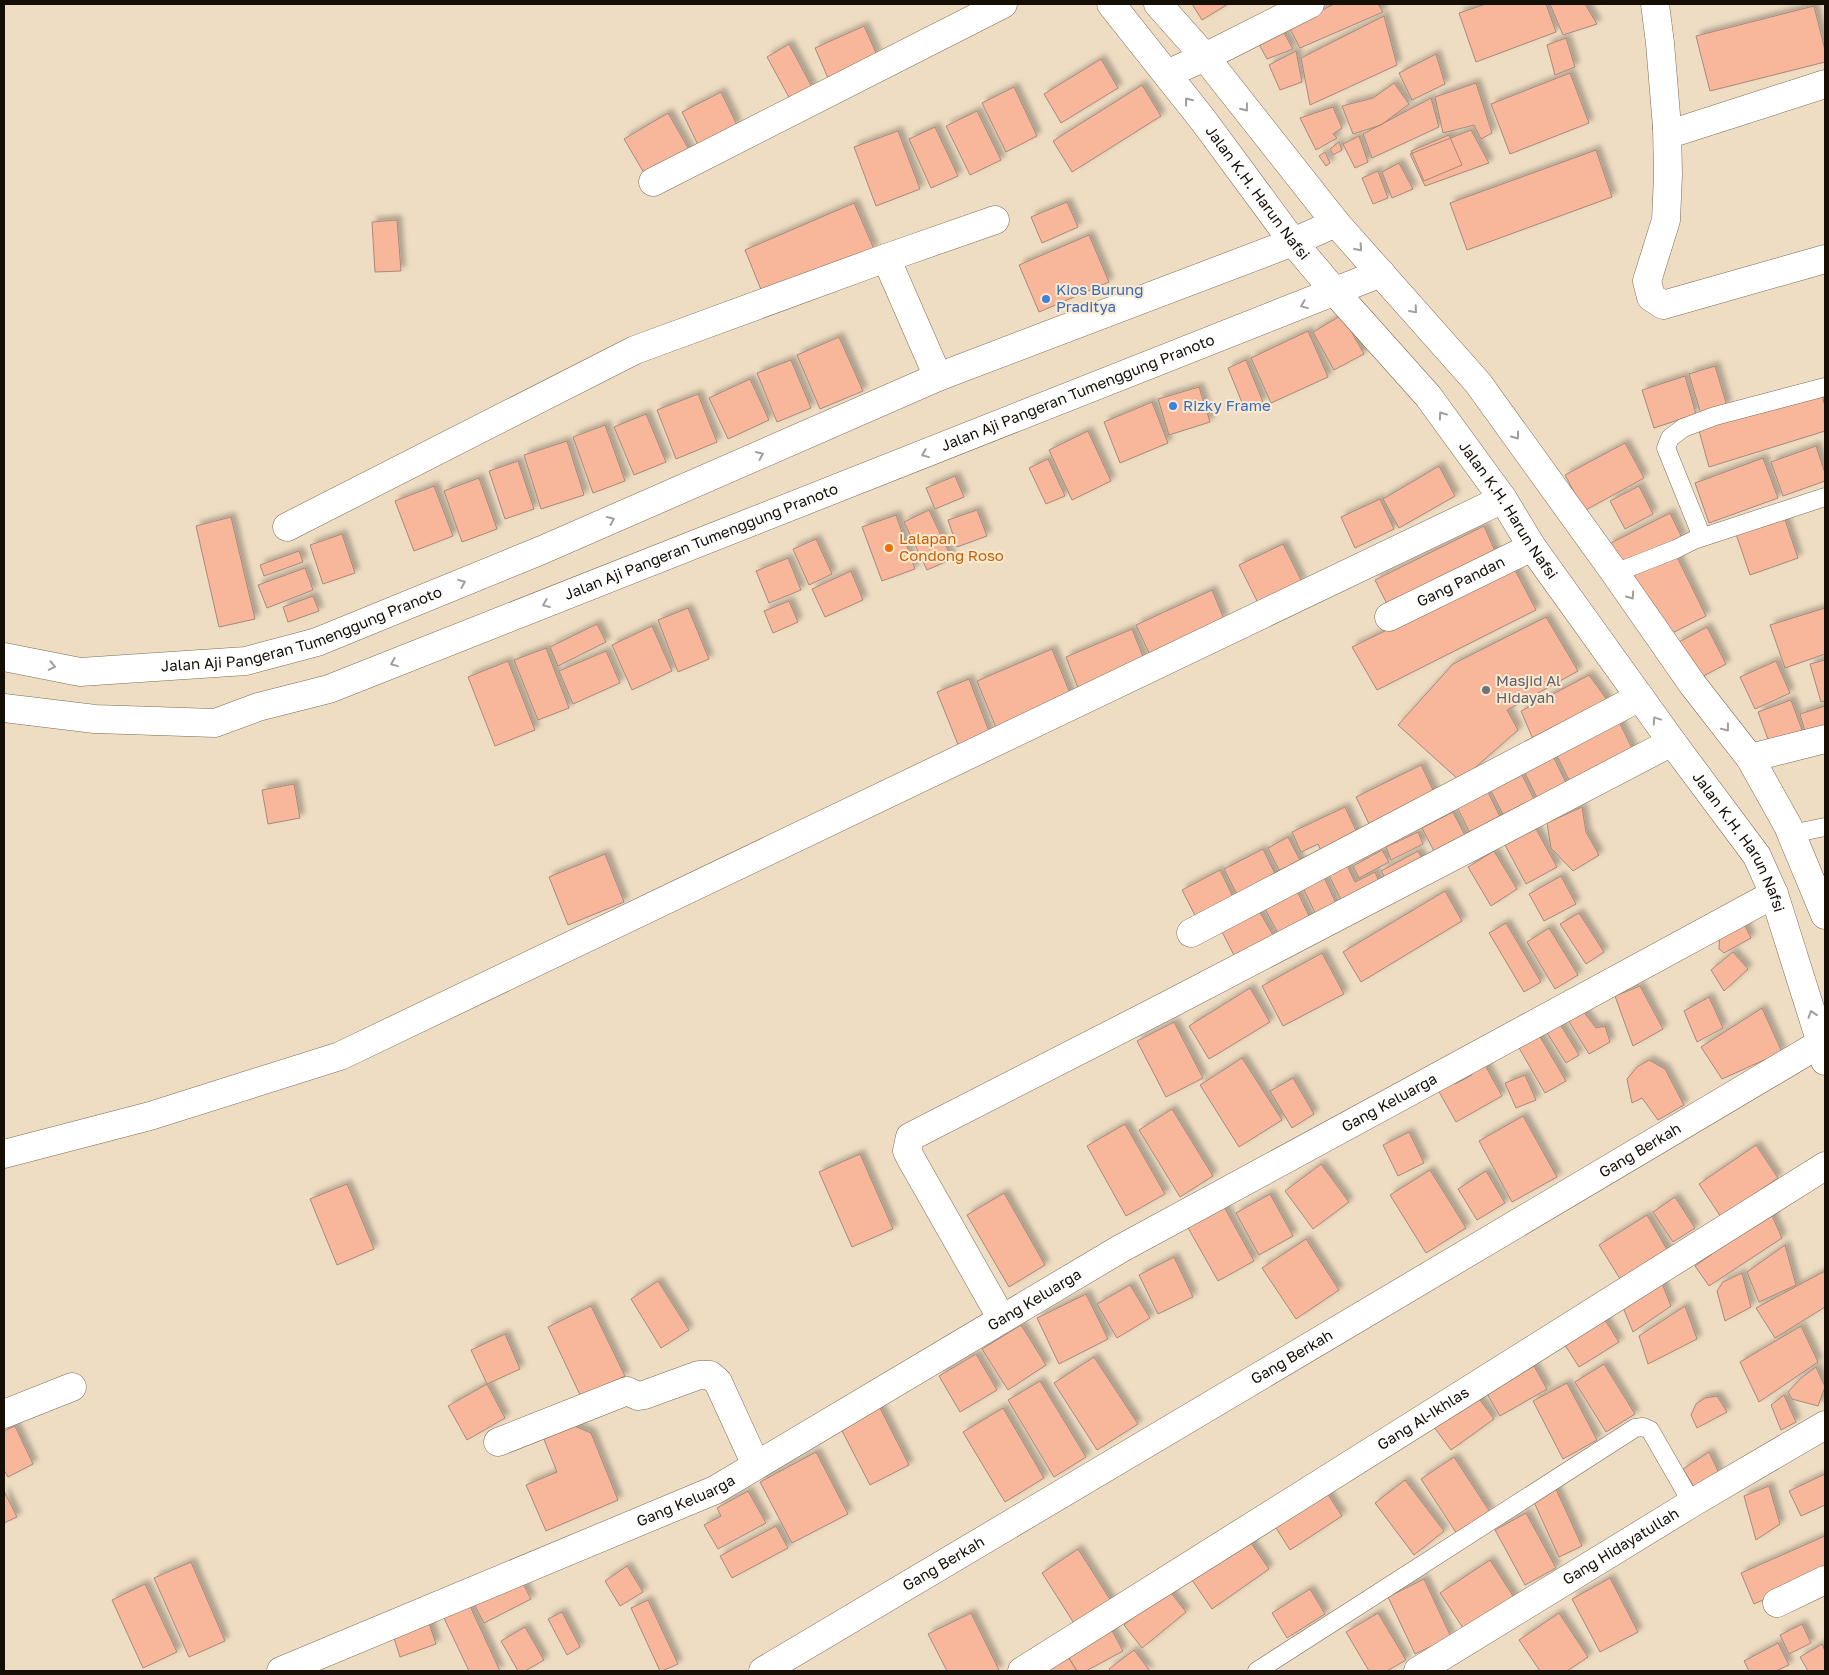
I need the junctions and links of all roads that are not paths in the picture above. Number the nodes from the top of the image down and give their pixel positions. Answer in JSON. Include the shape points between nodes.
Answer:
{"nodes":[{"id":1,"x":1003,"y":4,"type":"edge"},
{"id":2,"x":1111,"y":4,"type":"edge"},
{"id":3,"x":1158,"y":4,"type":"edge"},
{"id":4,"x":1310,"y":4,"type":"edge"},
{"id":5,"x":1655,"y":4,"type":"edge"},
{"id":6,"x":1205,"y":57,"type":"junction"},
{"id":7,"x":1167,"y":74,"type":"junction"},
{"id":8,"x":1825,"y":84,"type":"edge"},
{"id":9,"x":1667,"y":127,"type":"junction"},
{"id":10,"x":653,"y":182,"type":"dead end"},
{"id":11,"x":995,"y":220,"type":"dead end"},
{"id":12,"x":1336,"y":223,"type":"junction"},
{"id":13,"x":1293,"y":242,"type":"junction"},
{"id":14,"x":886,"y":258,"type":"junction"},
{"id":15,"x":1825,"y":260,"type":"edge"},
{"id":16,"x":1381,"y":273,"type":"junction"},
{"id":17,"x":1335,"y":292,"type":"junction"},
{"id":18,"x":938,"y":378,"type":"junction"},
{"id":19,"x":1825,"y":388,"type":"edge"},
{"id":20,"x":1825,"y":497,"type":"edge"},
{"id":21,"x":1503,"y":499,"type":"junction"},
{"id":22,"x":287,"y":528,"type":"dead end"},
{"id":23,"x":1698,"y":538,"type":"junction"},
{"id":24,"x":1532,"y":547,"type":"junction"},
{"id":25,"x":1615,"y":573,"type":"junction"},
{"id":26,"x":1389,"y":616,"type":"dead end"},
{"id":27,"x":4,"y":657,"type":"edge"},
{"id":28,"x":1640,"y":697,"type":"junction"},
{"id":29,"x":4,"y":708,"type":"edge"},
{"id":30,"x":1825,"y":739,"type":"edge"},
{"id":31,"x":1672,"y":742,"type":"junction"},
{"id":32,"x":1750,"y":758,"type":"junction"},
{"id":33,"x":1825,"y":827,"type":"edge"},
{"id":34,"x":1792,"y":834,"type":"junction"},
{"id":35,"x":1774,"y":894,"type":"junction"},
{"id":36,"x":1825,"y":915,"type":"edge"},
{"id":37,"x":1191,"y":933,"type":"dead end"},
{"id":38,"x":1823,"y":1052,"type":"edge"},
{"id":39,"x":4,"y":1154,"type":"edge"},
{"id":40,"x":1825,"y":1166,"type":"edge"},
{"id":41,"x":1002,"y":1319,"type":"junction"},
{"id":42,"x":72,"y":1387,"type":"dead end"},
{"id":43,"x":4,"y":1414,"type":"edge"},
{"id":44,"x":1825,"y":1425,"type":"edge"},
{"id":45,"x":498,"y":1442,"type":"dead end"},
{"id":46,"x":756,"y":1465,"type":"junction"},
{"id":47,"x":1692,"y":1503,"type":"junction"},
{"id":48,"x":1825,"y":1580,"type":"edge"},
{"id":49,"x":1777,"y":1603,"type":"dead end"},
{"id":50,"x":281,"y":1671,"type":"edge"},
{"id":51,"x":763,"y":1671,"type":"edge"},
{"id":52,"x":1022,"y":1671,"type":"edge"},
{"id":53,"x":1257,"y":1671,"type":"edge"},
{"id":54,"x":1418,"y":1671,"type":"edge"}],
"edges":[{"from":1,"to":10,"type":"street"},
{"from":2,"to":7,"type":"street","name":"Jalan K.H. Harun Nafsi"},
{"from":3,"to":6,"type":"street"},
{"from":4,"to":6,"type":"street"},
{"from":5,"to":9,"type":"street"},
{"from":6,"to":7,"type":"street"},
{"from":6,"to":12,"type":"street","one_way":true},
{"from":13,"to":7,"type":"street","name":"Jalan K.H. Harun Nafsi","one_way":true},
{"from":8,"to":9,"type":"street","via":[[1679,131],[1673,132]]},
{"from":9,"to":15,"type":"street","via":[[1666,220],[1648,281],[1651,296],[1663,304]]},
{"from":11,"to":14,"type":"street"},
{"from":12,"to":13,"type":"street","name":"Jalan Aji Pangeran Tumenggung Pranoto"},
{"from":12,"to":16,"type":"street","one_way":true},
{"from":13,"to":17,"type":"street","name":"Jalan K.H. Harun Nafsi"},
{"from":13,"to":18,"type":"street","name":"Jalan Aji Pangeran Tumenggung Pranoto"},
{"from":14,"to":18,"type":"street"},
{"from":14,"to":22,"type":"street","via":[[636,350]]},
{"from":16,"to":17,"type":"street","name":"Jalan Aji Pangeran Tumenggung Pranoto"},
{"from":16,"to":25,"type":"street","one_way":true,"via":[[1478,383]]},
{"from":21,"to":17,"type":"street","name":"Jalan K.H. Harun Nafsi","one_way":true,"via":[[1428,396]]},
{"from":17,"to":29,"type":"street","name":"Jalan Aji Pangeran Tumenggung Pranoto","one_way":true,"via":[[329,689],[214,722],[95,719]]},
{"from":27,"to":18,"type":"street","name":"Jalan Aji Pangeran Tumenggung Pranoto","one_way":true,"via":[[80,672],[246,661],[317,642],[542,550]]},
{"from":19,"to":23,"type":"lane","via":[[1715,416],[1683,428],[1670,438],[1666,448]]},
{"from":20,"to":23,"type":"lane"},
{"from":21,"to":24,"type":"street","name":"Jalan K.H. Harun Nafsi"},
{"from":21,"to":39,"type":"street","via":[[340,1056],[150,1116]]},
{"from":23,"to":25,"type":"lane"},
{"from":24,"to":26,"type":"street","name":"Gang Pandan"},
{"from":24,"to":28,"type":"street","name":"Jalan K.H. Harun Nafsi"},
{"from":25,"to":32,"type":"street","one_way":true,"via":[[1693,685]]},
{"from":31,"to":28,"type":"street","name":"Jalan K.H. Harun Nafsi","one_way":true},
{"from":28,"to":37,"type":"street"},
{"from":30,"to":32,"type":"street"},
{"from":31,"to":35,"type":"street","name":"Jalan K.H. Harun Nafsi","via":[[1757,856]]},
{"from":31,"to":41,"type":"street","via":[[910,1137],[910,1158]]},
{"from":32,"to":34,"type":"street"},
{"from":33,"to":34,"type":"lane"},
{"from":34,"to":36,"type":"street"},
{"from":38,"to":35,"type":"street","name":"Jalan K.H. Harun Nafsi","one_way":true},
{"from":35,"to":41,"type":"street","name":"Gang Keluarga","via":[[1120,1249]]},
{"from":38,"to":51,"type":"street","name":"Gang Berkah"},
{"from":40,"to":52,"type":"street","name":"Gang Al-Ikhlas"},
{"from":41,"to":46,"type":"street","name":"Gang Keluarga"},
{"from":42,"to":43,"type":"street"},
{"from":44,"to":47,"type":"street","name":"Gang Hidayatullah"},
{"from":45,"to":46,"type":"street","via":[[627,1391],[644,1396],[699,1375],[710,1376],[718,1382]]},
{"from":46,"to":50,"type":"street","name":"Gang Keluarga","via":[[715,1490]]},
{"from":47,"to":53,"type":"lane","via":[[1650,1430],[1635,1428]]},
{"from":47,"to":54,"type":"street","name":"Gang Hidayatullah"},
{"from":48,"to":49,"type":"street"}]}
